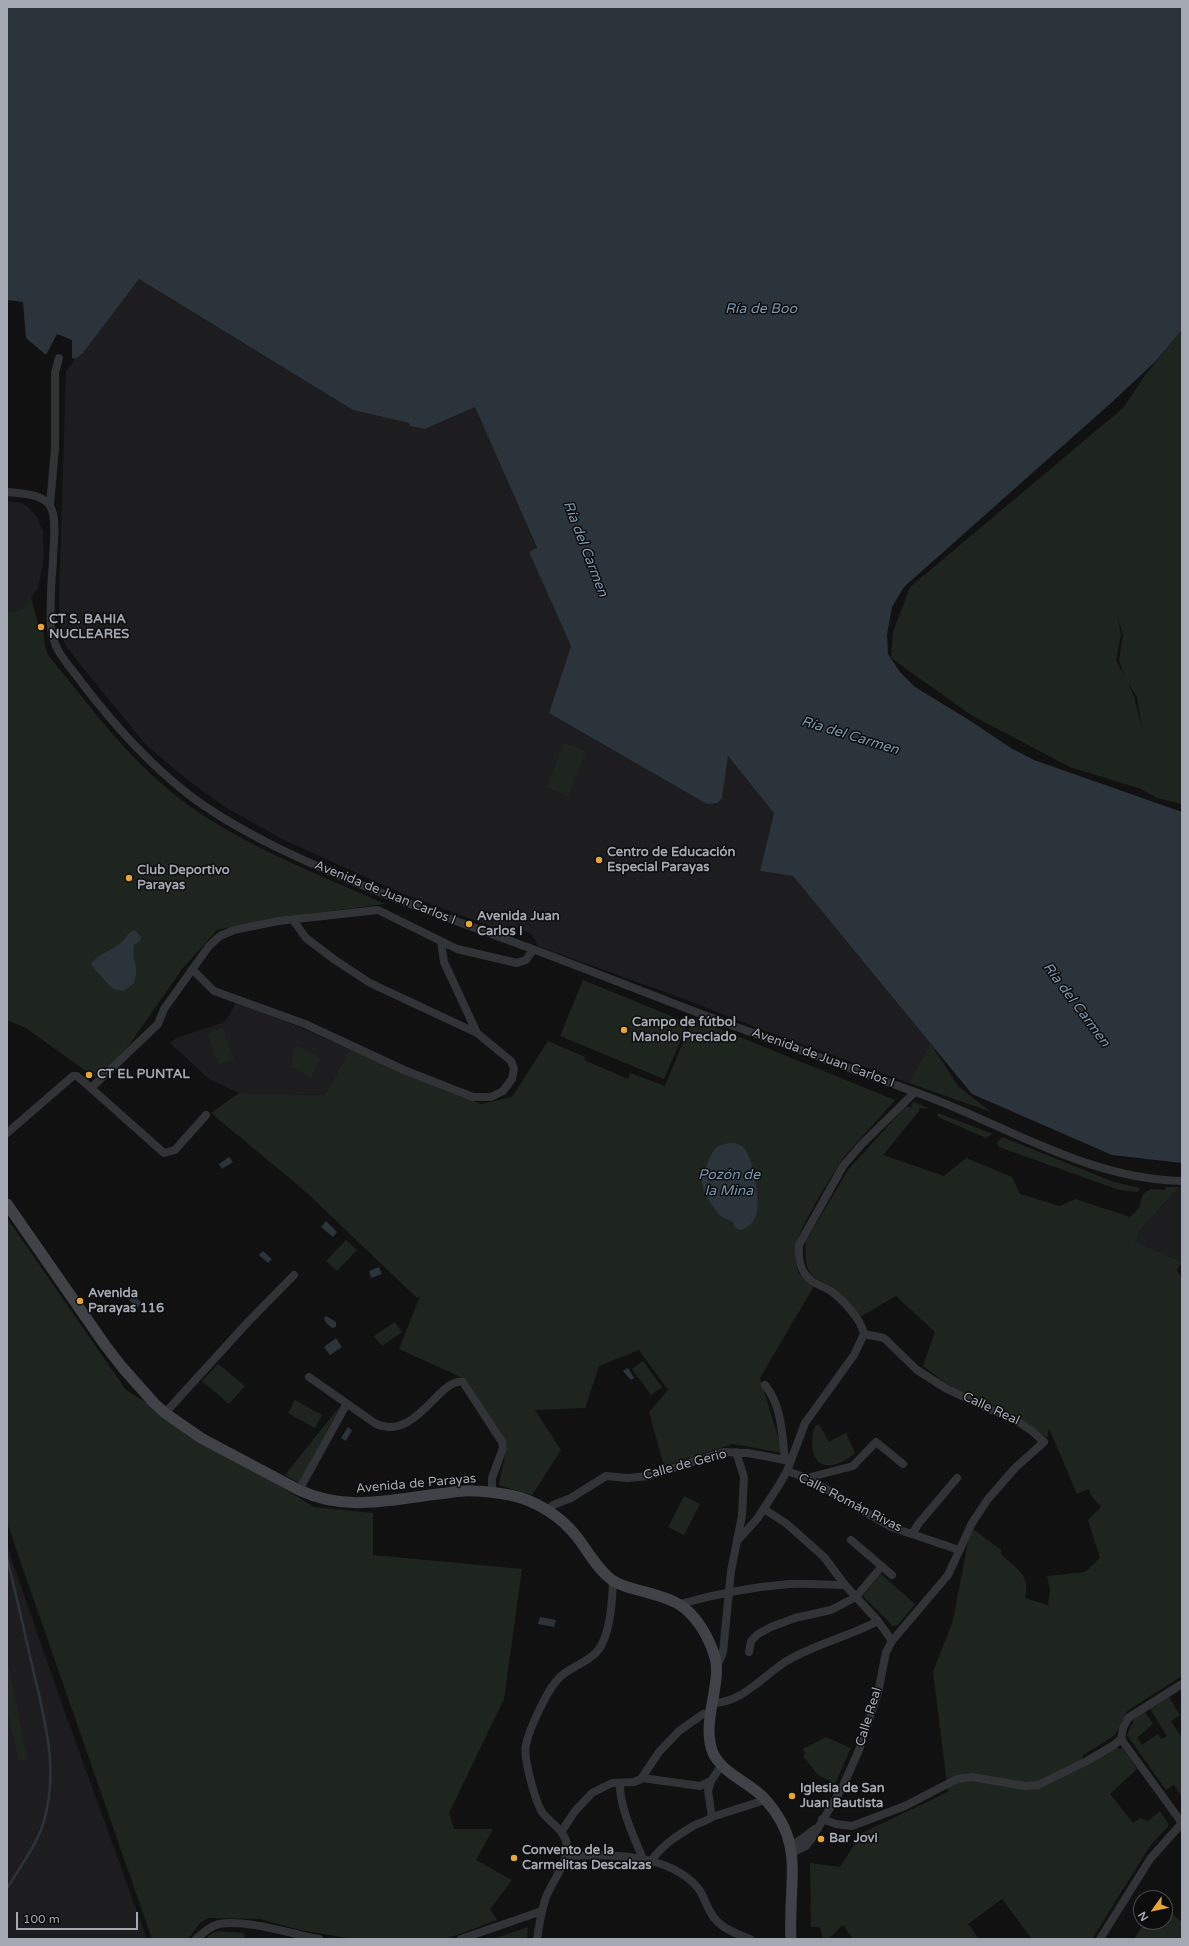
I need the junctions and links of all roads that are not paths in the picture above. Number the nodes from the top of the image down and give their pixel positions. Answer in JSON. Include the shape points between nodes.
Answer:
{"nodes":[{"id":1,"x":60,"y":358,"type":"dead end"},
{"id":2,"x":7,"y":492,"type":"edge"},
{"id":3,"x":50,"y":505,"type":"junction"},
{"id":4,"x":292,"y":920,"type":"junction"},
{"id":5,"x":441,"y":942,"type":"junction"},
{"id":6,"x":533,"y":950,"type":"junction"},
{"id":7,"x":192,"y":969,"type":"junction"},
{"id":8,"x":476,"y":1032,"type":"junction"},
{"id":9,"x":91,"y":1088,"type":"junction"},
{"id":10,"x":915,"y":1092,"type":"junction"},
{"id":11,"x":206,"y":1115,"type":"dead end"},
{"id":12,"x":7,"y":1133,"type":"edge"},
{"id":13,"x":1182,"y":1181,"type":"edge"},
{"id":14,"x":7,"y":1204,"type":"edge"},
{"id":15,"x":294,"y":1274,"type":"dead end"},
{"id":16,"x":864,"y":1334,"type":"junction"},
{"id":17,"x":309,"y":1377,"type":"dead end"},
{"id":18,"x":764,"y":1385,"type":"dead end"},
{"id":19,"x":346,"y":1405,"type":"junction"},
{"id":20,"x":164,"y":1413,"type":"junction"},
{"id":21,"x":736,"y":1452,"type":"junction"},
{"id":22,"x":788,"y":1460,"type":"junction"},
{"id":23,"x":903,"y":1464,"type":"dead end"},
{"id":24,"x":786,"y":1471,"type":"junction"},
{"id":25,"x":807,"y":1478,"type":"junction"},
{"id":26,"x":958,"y":1478,"type":"dead end"},
{"id":27,"x":299,"y":1490,"type":"junction"},
{"id":28,"x":492,"y":1492,"type":"junction"},
{"id":29,"x":764,"y":1509,"type":"junction"},
{"id":30,"x":546,"y":1511,"type":"junction"},
{"id":31,"x":912,"y":1534,"type":"junction"},
{"id":32,"x":851,"y":1540,"type":"dead end"},
{"id":33,"x":737,"y":1541,"type":"junction"},
{"id":34,"x":959,"y":1550,"type":"junction"},
{"id":35,"x":882,"y":1566,"type":"junction"},
{"id":36,"x":892,"y":1575,"type":"dead end"},
{"id":37,"x":613,"y":1582,"type":"junction"},
{"id":38,"x":845,"y":1585,"type":"junction"},
{"id":39,"x":729,"y":1591,"type":"junction"},
{"id":40,"x":856,"y":1597,"type":"junction"},
{"id":41,"x":680,"y":1604,"type":"junction"},
{"id":42,"x":878,"y":1621,"type":"junction"},
{"id":43,"x":892,"y":1641,"type":"junction"},
{"id":44,"x":749,"y":1652,"type":"dead end"},
{"id":45,"x":716,"y":1662,"type":"junction"},
{"id":46,"x":1182,"y":1684,"type":"edge"},
{"id":47,"x":711,"y":1708,"type":"junction"},
{"id":48,"x":1121,"y":1739,"type":"junction"},
{"id":49,"x":721,"y":1766,"type":"junction"},
{"id":50,"x":642,"y":1778,"type":"junction"},
{"id":51,"x":710,"y":1781,"type":"junction"},
{"id":52,"x":620,"y":1783,"type":"junction"},
{"id":53,"x":765,"y":1800,"type":"junction"},
{"id":54,"x":712,"y":1817,"type":"junction"},
{"id":55,"x":822,"y":1819,"type":"junction"},
{"id":56,"x":1182,"y":1823,"type":"edge"},
{"id":57,"x":817,"y":1827,"type":"junction"},
{"id":58,"x":786,"y":1831,"type":"junction"},
{"id":59,"x":562,"y":1832,"type":"junction"},
{"id":60,"x":803,"y":1838,"type":"junction"},
{"id":61,"x":792,"y":1851,"type":"junction"},
{"id":62,"x":566,"y":1856,"type":"junction"},
{"id":63,"x":647,"y":1860,"type":"junction"},
{"id":64,"x":542,"y":1911,"type":"junction"},
{"id":65,"x":538,"y":1938,"type":"edge"},
{"id":66,"x":196,"y":1939,"type":"edge"},
{"id":67,"x":319,"y":1939,"type":"edge"},
{"id":68,"x":461,"y":1939,"type":"edge"},
{"id":69,"x":750,"y":1939,"type":"edge"},
{"id":70,"x":791,"y":1939,"type":"edge"},
{"id":71,"x":1100,"y":1939,"type":"edge"}],
"edges":[{"from":1,"to":3,"type":"street","name":"Avenida de Juan Carlos I","via":[[56,373],[55,448]]},
{"from":2,"to":3,"type":"street","via":[[28,495],[44,500]]},
{"from":3,"to":6,"type":"street","name":"Avenida de Juan Carlos I","via":[[54,534],[51,596],[53,643],[63,660],[115,726],[156,768],[192,798],[230,822],[303,860],[440,917]]},
{"from":4,"to":5,"type":"street","via":[[378,910]]},
{"from":4,"to":7,"type":"street","via":[[250,926],[227,933],[209,946]]},
{"from":4,"to":8,"type":"street","via":[[317,947],[370,983]]},
{"from":5,"to":6,"type":"street","via":[[456,949],[517,963],[526,960]]},
{"from":5,"to":8,"type":"street","via":[[444,962]]},
{"from":6,"to":10,"type":"street","name":"Avenida de Juan Carlos I"},
{"from":7,"to":8,"type":"street","via":[[214,991],[305,1024],[404,1070],[473,1097],[496,1096],[510,1084],[514,1074],[513,1064]]},
{"from":7,"to":9,"type":"street","via":[[164,1009],[158,1024]]},
{"from":9,"to":11,"type":"street","via":[[164,1153],[175,1150]]},
{"from":9,"to":12,"type":"street","via":[[77,1076],[72,1076]]},
{"from":10,"to":13,"type":"street","name":"Avenida de Juan Carlos I","via":[[1096,1168],[1138,1177]]},
{"from":10,"to":16,"type":"street","via":[[843,1166],[799,1245],[798,1255],[806,1276],[832,1292],[842,1302],[858,1320]]},
{"from":14,"to":20,"type":"street","name":"Avenida de Parayas","via":[[122,1367]]},
{"from":15,"to":20,"type":"street"},
{"from":16,"to":22,"type":"street","via":[[854,1355],[805,1423]]},
{"from":16,"to":34,"type":"street","name":"Calle Real","via":[[884,1338],[917,1370],[947,1389],[1012,1418],[1044,1442],[1015,1468],[988,1499],[972,1523]]},
{"from":17,"to":19,"type":"street"},
{"from":18,"to":22,"type":"street","via":[[770,1391],[778,1408]]},
{"from":19,"to":27,"type":"street"},
{"from":19,"to":28,"type":"street","via":[[381,1426],[397,1426],[420,1414],[453,1383],[463,1382],[502,1442],[501,1454],[492,1478]]},
{"from":20,"to":27,"type":"street","name":"Avenida de Parayas","via":[[201,1438]]},
{"from":21,"to":22,"type":"street","name":"Calle de Gerio"},
{"from":21,"to":30,"type":"street","name":"Calle de Gerio","via":[[723,1452],[649,1476],[606,1476]]},
{"from":21,"to":33,"type":"street","name":"Calle de Gerio","via":[[744,1477],[742,1516]]},
{"from":22,"to":24,"type":"street"},
{"from":23,"to":25,"type":"street","via":[[876,1442],[853,1466]]},
{"from":24,"to":25,"type":"street","name":"Calle Román Rivas"},
{"from":24,"to":29,"type":"street"},
{"from":25,"to":31,"type":"street","name":"Calle Román Rivas","via":[[891,1527]]},
{"from":26,"to":31,"type":"street"},
{"from":27,"to":28,"type":"street","name":"Avenida de Parayas","via":[[328,1501],[362,1504],[460,1492]]},
{"from":28,"to":30,"type":"street","name":"Avenida de Parayas","via":[[528,1500]]},
{"from":29,"to":33,"type":"street"},
{"from":29,"to":38,"type":"street","via":[[802,1536],[824,1558]]},
{"from":30,"to":37,"type":"street","name":"Avenida de Parayas","via":[[566,1523]]},
{"from":31,"to":34,"type":"street","name":"Calle Román Rivas"},
{"from":32,"to":35,"type":"street"},
{"from":33,"to":39,"type":"street"},
{"from":34,"to":43,"type":"street","name":"Calle Real","via":[[948,1575]]},
{"from":35,"to":36,"type":"street"},
{"from":35,"to":40,"type":"street"},
{"from":37,"to":41,"type":"street","name":"Avenida de Parayas"},
{"from":37,"to":59,"type":"street","via":[[608,1627],[602,1644],[588,1660],[567,1672],[554,1684],[539,1711],[525,1746],[527,1766],[538,1804]]},
{"from":38,"to":39,"type":"street","via":[[791,1584]]},
{"from":38,"to":40,"type":"street"},
{"from":39,"to":41,"type":"street"},
{"from":39,"to":45,"type":"street","via":[[723,1652],[720,1660]]},
{"from":40,"to":42,"type":"street"},
{"from":40,"to":44,"type":"street","via":[[831,1610],[795,1618],[771,1627],[751,1640]]},
{"from":41,"to":45,"type":"street","name":"Avenida de Parayas","via":[[697,1621],[709,1642]]},
{"from":42,"to":43,"type":"street"},
{"from":42,"to":47,"type":"street","via":[[796,1656],[728,1702]]},
{"from":43,"to":55,"type":"street","name":"Calle Real","via":[[886,1652],[878,1693],[859,1750],[842,1788]]},
{"from":45,"to":47,"type":"street","name":"Avenida de Parayas"},
{"from":46,"to":48,"type":"street","via":[[1128,1718]]},
{"from":47,"to":49,"type":"street","name":"Avenida de Parayas","via":[[710,1742]]},
{"from":47,"to":50,"type":"street","via":[[679,1731],[659,1752]]},
{"from":48,"to":55,"type":"street","via":[[1114,1746],[1087,1761],[1038,1785],[1025,1786],[972,1777],[956,1779],[905,1806],[852,1826]]},
{"from":48,"to":56,"type":"street"},
{"from":49,"to":51,"type":"street"},
{"from":49,"to":53,"type":"street","name":"Avenida de Parayas","via":[[754,1788]]},
{"from":50,"to":51,"type":"street","via":[[694,1786],[706,1785]]},
{"from":50,"to":52,"type":"street","via":[[634,1782]]},
{"from":51,"to":54,"type":"street","via":[[708,1791]]},
{"from":52,"to":59,"type":"street","via":[[606,1785],[592,1793]]},
{"from":52,"to":63,"type":"street","via":[[627,1817]]},
{"from":53,"to":54,"type":"street"},
{"from":53,"to":58,"type":"street","name":"Avenida de Parayas"},
{"from":54,"to":63,"type":"street","via":[[676,1835]]},
{"from":55,"to":57,"type":"street","name":"Calle Real"},
{"from":56,"to":71,"type":"street","via":[[1150,1859]]},
{"from":57,"to":60,"type":"street","name":"Calle Real"},
{"from":57,"to":61,"type":"street","name":"Calle Real","via":[[806,1846]]},
{"from":58,"to":60,"type":"street"},
{"from":58,"to":61,"type":"street","name":"Avenida de Parayas"},
{"from":59,"to":62,"type":"street","via":[[567,1844]]},
{"from":60,"to":61,"type":"street","name":"Calle Real"},
{"from":61,"to":70,"type":"street","name":"Avenida de Parayas"},
{"from":62,"to":63,"type":"street"},
{"from":62,"to":64,"type":"street"},
{"from":63,"to":69,"type":"street","via":[[667,1867],[691,1881],[703,1896],[714,1918],[731,1932]]},
{"from":64,"to":65,"type":"street"},
{"from":64,"to":68,"type":"street"},
{"from":66,"to":67,"type":"street","via":[[218,1924],[230,1923],[271,1928]]}]}
